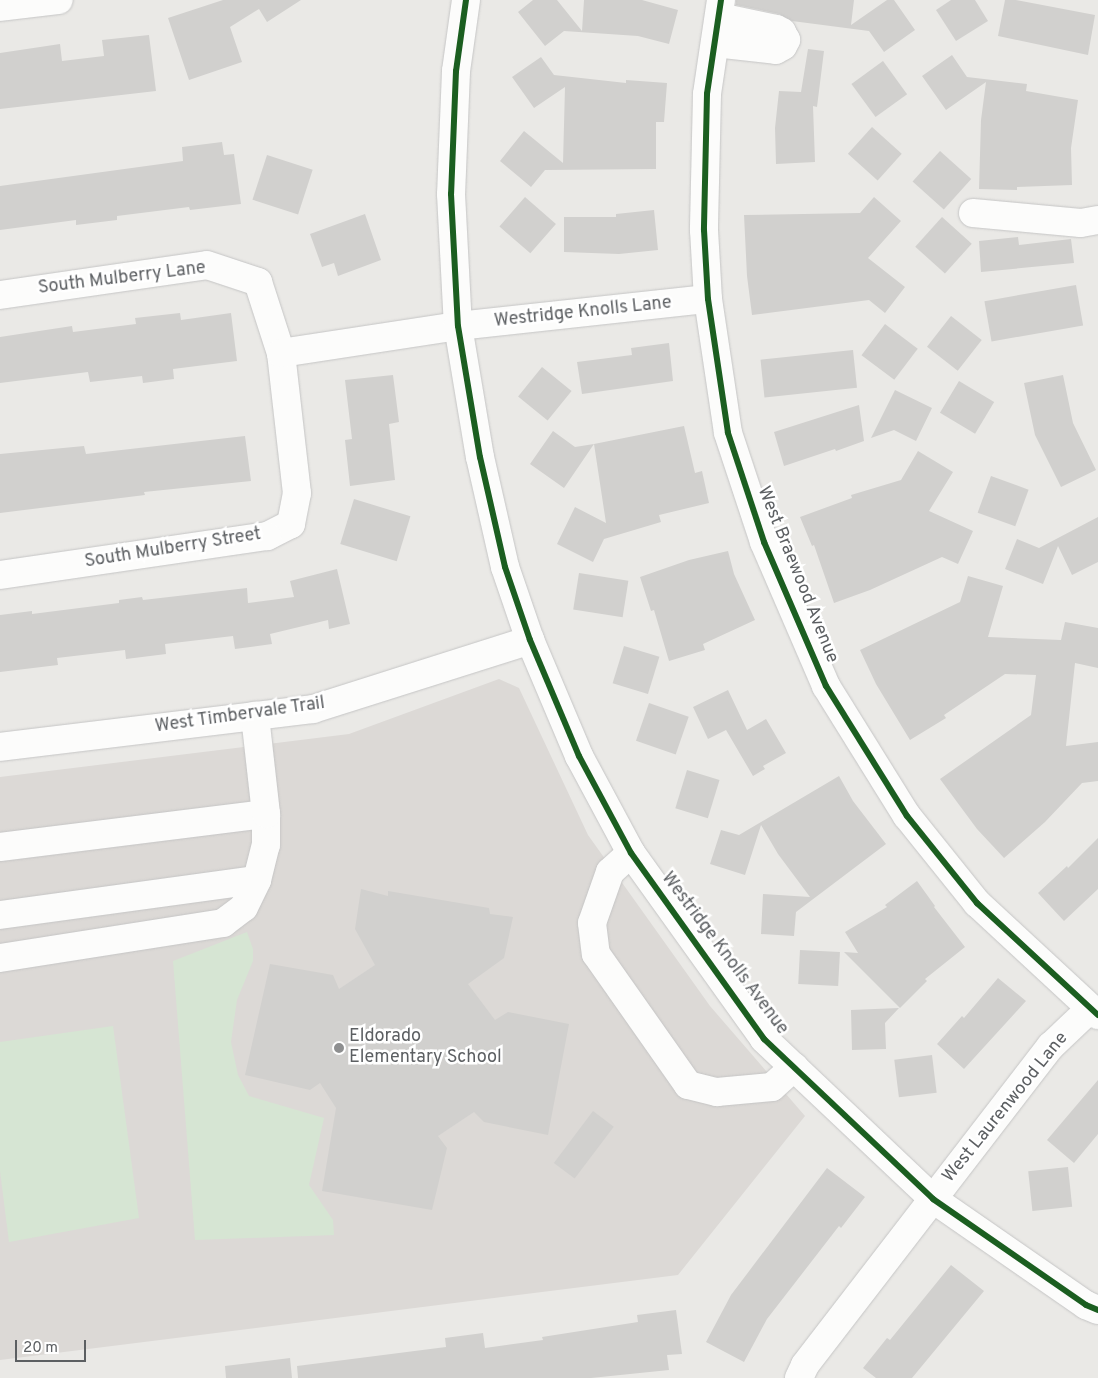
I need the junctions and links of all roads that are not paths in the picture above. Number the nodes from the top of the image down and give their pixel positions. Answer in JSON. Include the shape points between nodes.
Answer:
{"nodes":[{"id":1,"x":59,"y":0,"type":"edge"},
{"id":2,"x":466,"y":0,"type":"edge"},
{"id":3,"x":0,"y":7,"type":"edge"},
{"id":4,"x":720,"y":8,"type":"edge"},
{"id":5,"x":715,"y":43,"type":"junction"},
{"id":6,"x":973,"y":213,"type":"dead end"},
{"id":7,"x":1098,"y":220,"type":"edge"},
{"id":8,"x":0,"y":295,"type":"edge"},
{"id":9,"x":708,"y":299,"type":"junction"},
{"id":10,"x":458,"y":326,"type":"junction"},
{"id":11,"x":281,"y":353,"type":"junction"},
{"id":12,"x":0,"y":575,"type":"edge"},
{"id":13,"x":530,"y":640,"type":"junction"},
{"id":14,"x":255,"y":716,"type":"junction"},
{"id":15,"x":0,"y":747,"type":"edge"},
{"id":16,"x":266,"y":814,"type":"junction"},
{"id":17,"x":0,"y":848,"type":"edge"},
{"id":18,"x":631,"y":853,"type":"junction"},
{"id":19,"x":257,"y":880,"type":"junction"},
{"id":20,"x":0,"y":915,"type":"edge"},
{"id":21,"x":0,"y":958,"type":"edge"},
{"id":22,"x":1094,"y":1012,"type":"edge"},
{"id":23,"x":794,"y":1067,"type":"junction"},
{"id":24,"x":934,"y":1198,"type":"junction"},
{"id":25,"x":1098,"y":1310,"type":"edge"},
{"id":26,"x":800,"y":1378,"type":"edge"}],
"edges":[{"from":1,"to":3,"type":"street"},
{"from":2,"to":10,"type":"street","name":"Westridge Knolls Avenue","via":[[456,71],[451,194]]},
{"from":4,"to":5,"type":"street","name":"West Braewood Avenue"},
{"from":4,"to":5,"type":"street","via":[[776,28],[786,40],[776,50]]},
{"from":5,"to":9,"type":"street","name":"West Braewood Avenue","via":[[707,94],[704,230]]},
{"from":6,"to":7,"type":"street","via":[[1081,223]]},
{"from":8,"to":11,"type":"street","name":"South Mulberry Lane","via":[[207,265],[258,282]]},
{"from":9,"to":10,"type":"street","name":"Westridge Knolls Lane"},
{"from":9,"to":22,"type":"street","name":"West Braewood Avenue","via":[[728,433],[764,542],[826,686],[907,816],[977,903]]},
{"from":10,"to":11,"type":"street","name":"Westridge Knolls Lane"},
{"from":10,"to":13,"type":"street","name":"Westridge Knolls Avenue","via":[[480,457],[505,568]]},
{"from":11,"to":12,"type":"street","name":"South Mulberry Street","via":[[297,493],[291,524],[268,536]]},
{"from":13,"to":14,"type":"street","name":"West Timbervale Trail","via":[[313,709]]},
{"from":13,"to":18,"type":"street","name":"Westridge Knolls Avenue","via":[[579,756]]},
{"from":14,"to":15,"type":"street","name":"West Timbervale Trail"},
{"from":14,"to":16,"type":"street"},
{"from":16,"to":17,"type":"street"},
{"from":16,"to":19,"type":"street","via":[[266,845]]},
{"from":18,"to":23,"type":"street","name":"Westridge Knolls Avenue","via":[[764,1039]]},
{"from":18,"to":23,"type":"street","via":[[610,872],[592,923],[596,954],[688,1085],[717,1092],[772,1087]]},
{"from":19,"to":20,"type":"street"},
{"from":19,"to":21,"type":"street","via":[[244,907],[223,923]]},
{"from":22,"to":24,"type":"street","name":"West Laurenwood Lane","via":[[1051,1046]]},
{"from":23,"to":24,"type":"street","name":"Westridge Knolls Avenue"},
{"from":24,"to":25,"type":"street","name":"Westridge Knolls Avenue","via":[[1086,1305]]},
{"from":24,"to":26,"type":"street","name":"West Laurenwood Lane","via":[[805,1366]]}]}
